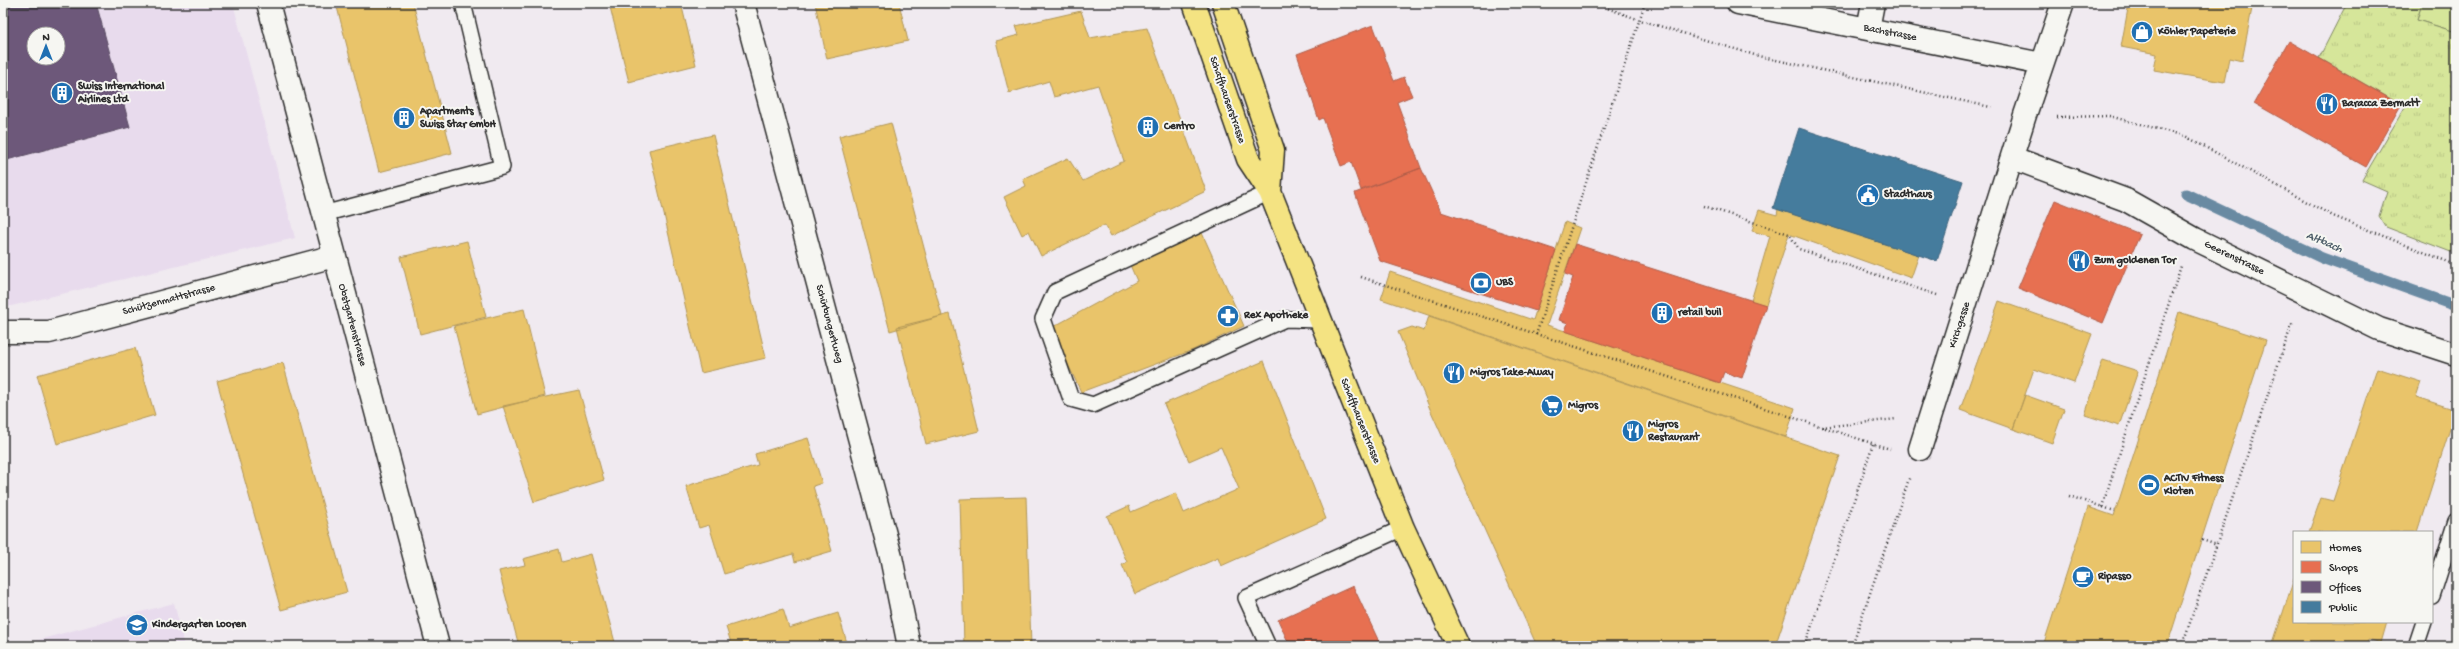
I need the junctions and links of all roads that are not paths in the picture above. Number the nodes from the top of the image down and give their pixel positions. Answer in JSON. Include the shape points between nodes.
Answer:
{"nodes":[{"id":1,"x":268,"y":3,"type":"edge"},
{"id":2,"x":463,"y":3,"type":"edge"},
{"id":3,"x":743,"y":3,"type":"edge"},
{"id":4,"x":1194,"y":3,"type":"edge"},
{"id":5,"x":1223,"y":3,"type":"edge"},
{"id":6,"x":1738,"y":3,"type":"edge"},
{"id":7,"x":1873,"y":3,"type":"edge"},
{"id":8,"x":2063,"y":3,"type":"edge"},
{"id":9,"x":1868,"y":29,"type":"junction"},
{"id":10,"x":2042,"y":64,"type":"junction"},
{"id":11,"x":2013,"y":158,"type":"junction"},
{"id":12,"x":1270,"y":192,"type":"junction"},
{"id":13,"x":324,"y":214,"type":"junction"},
{"id":14,"x":334,"y":256,"type":"junction"},
{"id":15,"x":1320,"y":320,"type":"junction"},
{"id":16,"x":3,"y":332,"type":"edge"},
{"id":17,"x":2456,"y":354,"type":"edge"},
{"id":18,"x":1920,"y":448,"type":"road end"},
{"id":19,"x":2456,"y":521,"type":"edge"},
{"id":20,"x":1403,"y":528,"type":"junction"},
{"id":21,"x":2433,"y":593,"type":"edge"},
{"id":22,"x":2424,"y":623,"type":"edge"},
{"id":23,"x":438,"y":646,"type":"edge"},
{"id":24,"x":908,"y":646,"type":"edge"},
{"id":25,"x":1268,"y":646,"type":"edge"},
{"id":26,"x":1458,"y":646,"type":"edge"},
{"id":27,"x":2416,"y":646,"type":"edge"}],
"edges":[{"from":1,"to":13,"type":"street","name":"Obstgartenstrasse"},
{"from":2,"to":13,"type":"lane","via":[[502,167]]},
{"from":3,"to":24,"type":"street","name":"Schürbungertweg","via":[[891,557]]},
{"from":4,"to":12,"type":"main road","name":"Schaffhauserstrasse","via":[[1248,159]]},
{"from":5,"to":12,"type":"main road","name":"Schaffhauserstrasse","via":[[1272,150]]},
{"from":6,"to":9,"type":"street","name":"Bachstrasse"},
{"from":7,"to":9,"type":"street"},
{"from":8,"to":10,"type":"street","name":"Kirchgasse"},
{"from":9,"to":10,"type":"street","name":"Bachstrasse"},
{"from":10,"to":11,"type":"street","name":"Kirchgasse"},
{"from":11,"to":17,"type":"street","name":"Geerenstrasse","via":[[2126,200],[2195,239],[2379,329]]},
{"from":11,"to":18,"type":"street","name":"Kirchgasse"},
{"from":12,"to":15,"type":"main road","name":"Schaffhauserstrasse"},
{"from":12,"to":15,"type":"lane","via":[[1055,292],[1042,319],[1071,399],[1094,405],[1285,319]]},
{"from":13,"to":14,"type":"street","name":"Obstgartenstrasse"},
{"from":14,"to":16,"type":"street","name":"Schützenmattstrasse","via":[[49,332]]},
{"from":14,"to":23,"type":"street","name":"Obstgartenstrasse"},
{"from":15,"to":20,"type":"main road","name":"Schaffhauserstrasse"},
{"from":19,"to":21,"type":"lane"},
{"from":20,"to":25,"type":"lane","via":[[1246,598]]},
{"from":20,"to":26,"type":"main road","name":"Schaffhauserstrasse"},
{"from":22,"to":27,"type":"lane"}]}
